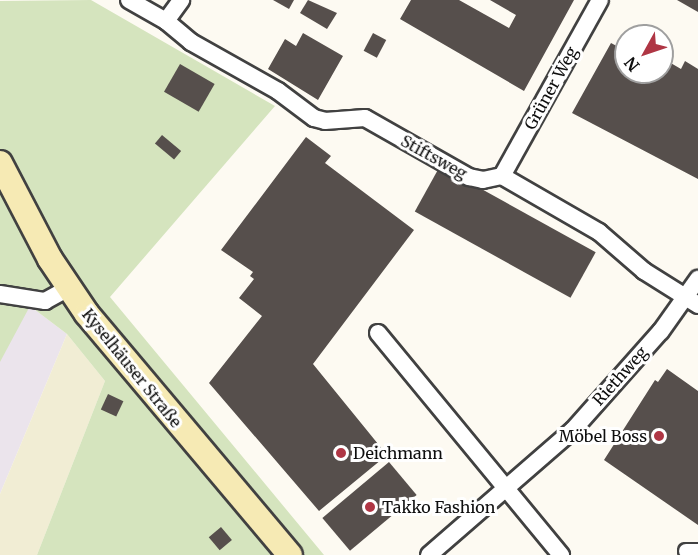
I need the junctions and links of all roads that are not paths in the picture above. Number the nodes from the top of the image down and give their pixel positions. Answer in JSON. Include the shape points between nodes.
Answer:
{"nodes":[{"id":1,"x":129,"y":0,"type":"edge"},
{"id":2,"x":181,"y":0,"type":"edge"},
{"id":3,"x":600,"y":0,"type":"edge"},
{"id":4,"x":166,"y":21,"type":"junction"},
{"id":5,"x":0,"y":164,"type":"edge"},
{"id":6,"x":502,"y":176,"type":"junction"},
{"id":7,"x":698,"y":279,"type":"edge"},
{"id":8,"x":68,"y":288,"type":"junction"},
{"id":9,"x":0,"y":294,"type":"edge"},
{"id":10,"x":692,"y":301,"type":"edge"},
{"id":11,"x":378,"y":333,"type":"dead end"},
{"id":12,"x":506,"y":490,"type":"junction"},
{"id":13,"x":290,"y":555,"type":"edge"},
{"id":14,"x":429,"y":555,"type":"edge"},
{"id":15,"x":561,"y":555,"type":"edge"}],
"edges":[{"from":1,"to":4,"type":"street","name":"Stiftsweg"},
{"from":2,"to":4,"type":"street"},
{"from":3,"to":6,"type":"street","name":"Grüner Weg"},
{"from":4,"to":6,"type":"street","name":"Stiftsweg","via":[[191,42],[278,91],[314,118],[325,122],[365,118],[469,177],[483,180]]},
{"from":5,"to":8,"type":"main road","name":"Kyselhäuser Straße"},
{"from":6,"to":10,"type":"street","via":[[591,227],[644,271]]},
{"from":7,"to":10,"type":"street","name":"Riethweg"},
{"from":8,"to":9,"type":"street","via":[[45,301]]},
{"from":8,"to":13,"type":"main road","name":"Kyselhäuser Straße","via":[[123,359]]},
{"from":10,"to":12,"type":"street","name":"Riethweg","via":[[573,430]]},
{"from":11,"to":12,"type":"street"},
{"from":12,"to":14,"type":"street","name":"Riethweg"},
{"from":12,"to":15,"type":"street"}]}
